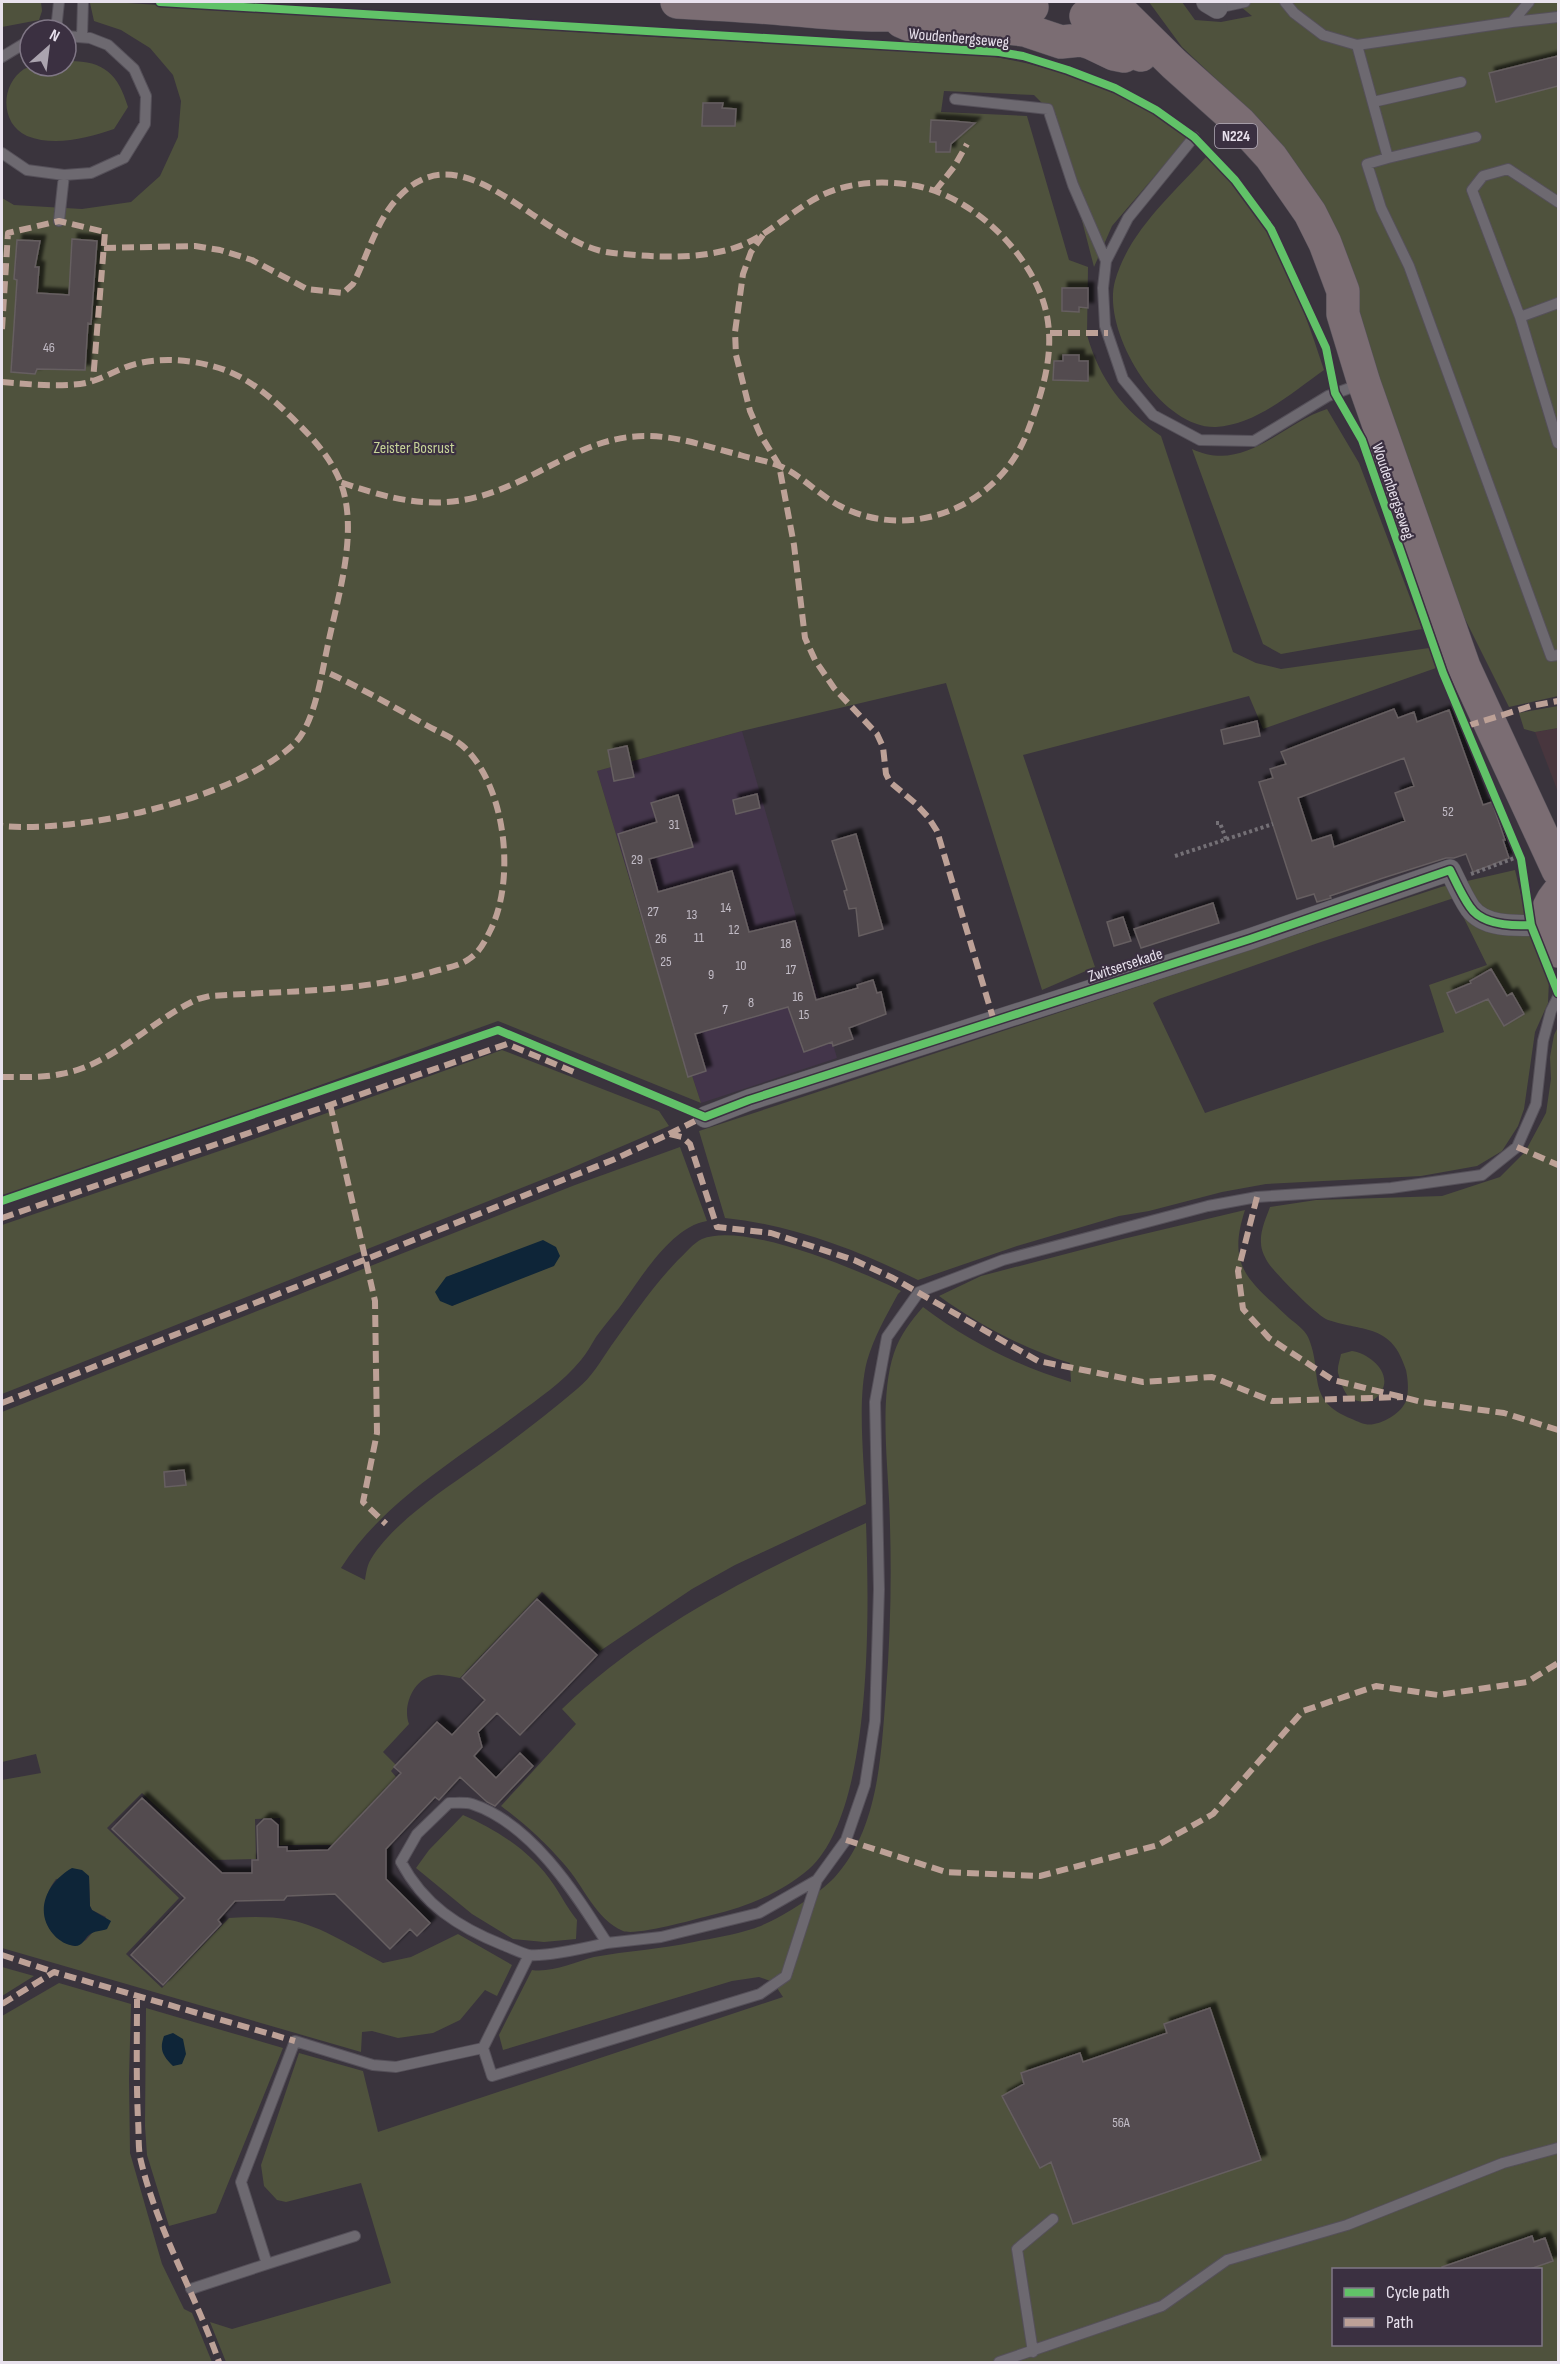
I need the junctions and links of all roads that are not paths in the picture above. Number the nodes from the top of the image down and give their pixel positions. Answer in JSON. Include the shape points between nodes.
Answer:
{"nodes":[{"id":1,"x":59,"y":2,"type":"edge"},
{"id":2,"x":83,"y":2,"type":"edge"},
{"id":3,"x":677,"y":2,"type":"edge"},
{"id":4,"x":1139,"y":2,"type":"edge"},
{"id":5,"x":1245,"y":2,"type":"edge"},
{"id":6,"x":1286,"y":2,"type":"edge"},
{"id":7,"x":1526,"y":3,"type":"edge"},
{"id":8,"x":945,"y":4,"type":"edge"},
{"id":9,"x":1030,"y":4,"type":"edge"},
{"id":10,"x":1212,"y":5,"type":"edge"},
{"id":11,"x":1100,"y":6,"type":"edge"},
{"id":12,"x":883,"y":14,"type":"junction"},
{"id":13,"x":1558,"y":17,"type":"edge"},
{"id":14,"x":57,"y":18,"type":"edge"},
{"id":15,"x":1512,"y":22,"type":"junction"},
{"id":16,"x":78,"y":37,"type":"edge"},
{"id":17,"x":82,"y":37,"type":"junction"},
{"id":18,"x":1357,"y":45,"type":"junction"},
{"id":19,"x":18,"y":47,"type":"edge"},
{"id":20,"x":1151,"y":51,"type":"junction"},
{"id":21,"x":2,"y":57,"type":"edge"},
{"id":22,"x":1461,"y":82,"type":"dead end"},
{"id":23,"x":955,"y":99,"type":"dead end"},
{"id":24,"x":1373,"y":102,"type":"junction"},
{"id":25,"x":1194,"y":137,"type":"dead end"},
{"id":26,"x":1476,"y":137,"type":"dead end"},
{"id":27,"x":2,"y":153,"type":"edge"},
{"id":28,"x":1388,"y":158,"type":"junction"},
{"id":29,"x":64,"y":175,"type":"junction"},
{"id":30,"x":1558,"y":202,"type":"edge"},
{"id":31,"x":59,"y":221,"type":"dead end"},
{"id":32,"x":1106,"y":261,"type":"junction"},
{"id":33,"x":1558,"y":303,"type":"edge"},
{"id":34,"x":1520,"y":317,"type":"junction"},
{"id":35,"x":1364,"y":382,"type":"junction"},
{"id":36,"x":1558,"y":443,"type":"edge"},
{"id":37,"x":1558,"y":655,"type":"edge"},
{"id":38,"x":1532,"y":855,"type":"edge"},
{"id":39,"x":1558,"y":893,"type":"edge"},
{"id":40,"x":1552,"y":938,"type":"edge"},
{"id":41,"x":1558,"y":997,"type":"edge"},
{"id":42,"x":705,"y":1117,"type":"dead end"},
{"id":43,"x":817,"y":1880,"type":"junction"},
{"id":44,"x":607,"y":1943,"type":"junction"},
{"id":45,"x":529,"y":1955,"type":"junction"},
{"id":46,"x":483,"y":2048,"type":"junction"},
{"id":47,"x":1558,"y":2148,"type":"edge"},
{"id":48,"x":1053,"y":2219,"type":"dead end"},
{"id":49,"x":355,"y":2236,"type":"dead end"},
{"id":50,"x":267,"y":2264,"type":"junction"},
{"id":51,"x":191,"y":2289,"type":"dead end"},
{"id":52,"x":1033,"y":2352,"type":"junction"},
{"id":53,"x":999,"y":2362,"type":"edge"}],
"edges":[{"from":1,"to":14,"type":"lane"},
{"from":2,"to":17,"type":"lane"},
{"from":3,"to":12,"type":"main road","name":"Woudenbergseweg","number":"N224"},
{"from":4,"to":20,"type":"main road","via":[[1147,16]]},
{"from":5,"to":10,"type":"lane"},
{"from":6,"to":18,"type":"lane","via":[[1323,35]]},
{"from":7,"to":15,"type":"lane"},
{"from":8,"to":9,"type":"main road","name":"Woudenbergseweg","number":"N224","via":[[974,9]]},
{"from":8,"to":12,"type":"main road","name":"Woudenbergseweg","number":"N224"},
{"from":9,"to":11,"type":"main road","number":"N224","via":[[1057,20],[1072,20]]},
{"from":11,"to":20,"type":"main road","number":"N224","via":[[1102,26]]},
{"from":12,"to":20,"type":"main road","number":"N224","via":[[922,30],[1010,28],[1061,42],[1081,40],[1114,54]]},
{"from":13,"to":15,"type":"lane"},
{"from":15,"to":18,"type":"lane"},
{"from":16,"to":17,"type":"lane"},
{"from":17,"to":29,"type":"lane","via":[[108,45],[134,69],[146,96],[145,124],[124,158],[90,173]]},
{"from":18,"to":24,"type":"lane"},
{"from":19,"to":21,"type":"lane"},
{"from":20,"to":35,"type":"main road","name":"Woudenbergseweg","number":"N224","via":[[1263,165],[1287,197],[1343,314]]},
{"from":22,"to":24,"type":"lane"},
{"from":23,"to":32,"type":"lane","via":[[1048,109],[1073,185]]},
{"from":24,"to":28,"type":"lane"},
{"from":25,"to":32,"type":"lane","via":[[1128,218]]},
{"from":26,"to":28,"type":"lane"},
{"from":27,"to":29,"type":"lane","via":[[27,170]]},
{"from":28,"to":37,"type":"lane","via":[[1368,164],[1381,208],[1409,266],[1551,656]]},
{"from":29,"to":31,"type":"lane"},
{"from":30,"to":34,"type":"lane","via":[[1508,169],[1483,176],[1472,190]]},
{"from":32,"to":35,"type":"lane","via":[[1106,326],[1123,379],[1153,415],[1200,441],[1254,441],[1328,396]]},
{"from":33,"to":34,"type":"lane"},
{"from":34,"to":36,"type":"lane"},
{"from":35,"to":38,"type":"main road","name":"Woudenbergseweg","number":"N224"},
{"from":39,"to":40,"type":"main road","via":[[1547,911]]},
{"from":40,"to":42,"type":"street","name":"Zwitsersekade","via":[[1481,916],[1471,909],[1450,870]]},
{"from":41,"to":43,"type":"lane","via":[[1544,1041],[1536,1104],[1517,1147],[1482,1175],[1391,1188],[1257,1197],[1208,1206],[1003,1260],[920,1292],[887,1337],[875,1402],[879,1589],[874,1721],[865,1785],[846,1840]]},
{"from":43,"to":44,"type":"lane","via":[[759,1913],[661,1937]]},
{"from":43,"to":46,"type":"lane","via":[[786,1976],[760,1994],[492,2076]]},
{"from":44,"to":45,"type":"lane"},
{"from":44,"to":45,"type":"lane","via":[[532,1842],[494,1814],[470,1803],[449,1803],[417,1834],[401,1862],[412,1883],[447,1918]]},
{"from":45,"to":46,"type":"lane"},
{"from":46,"to":50,"type":"lane","via":[[396,2067],[373,2065],[294,2041],[242,2182]]},
{"from":47,"to":52,"type":"lane","via":[[1503,2163],[1347,2225],[1227,2260],[1162,2306]]},
{"from":48,"to":52,"type":"lane","via":[[1017,2249]]},
{"from":49,"to":50,"type":"lane"},
{"from":50,"to":51,"type":"lane"},
{"from":52,"to":53,"type":"lane"}]}
